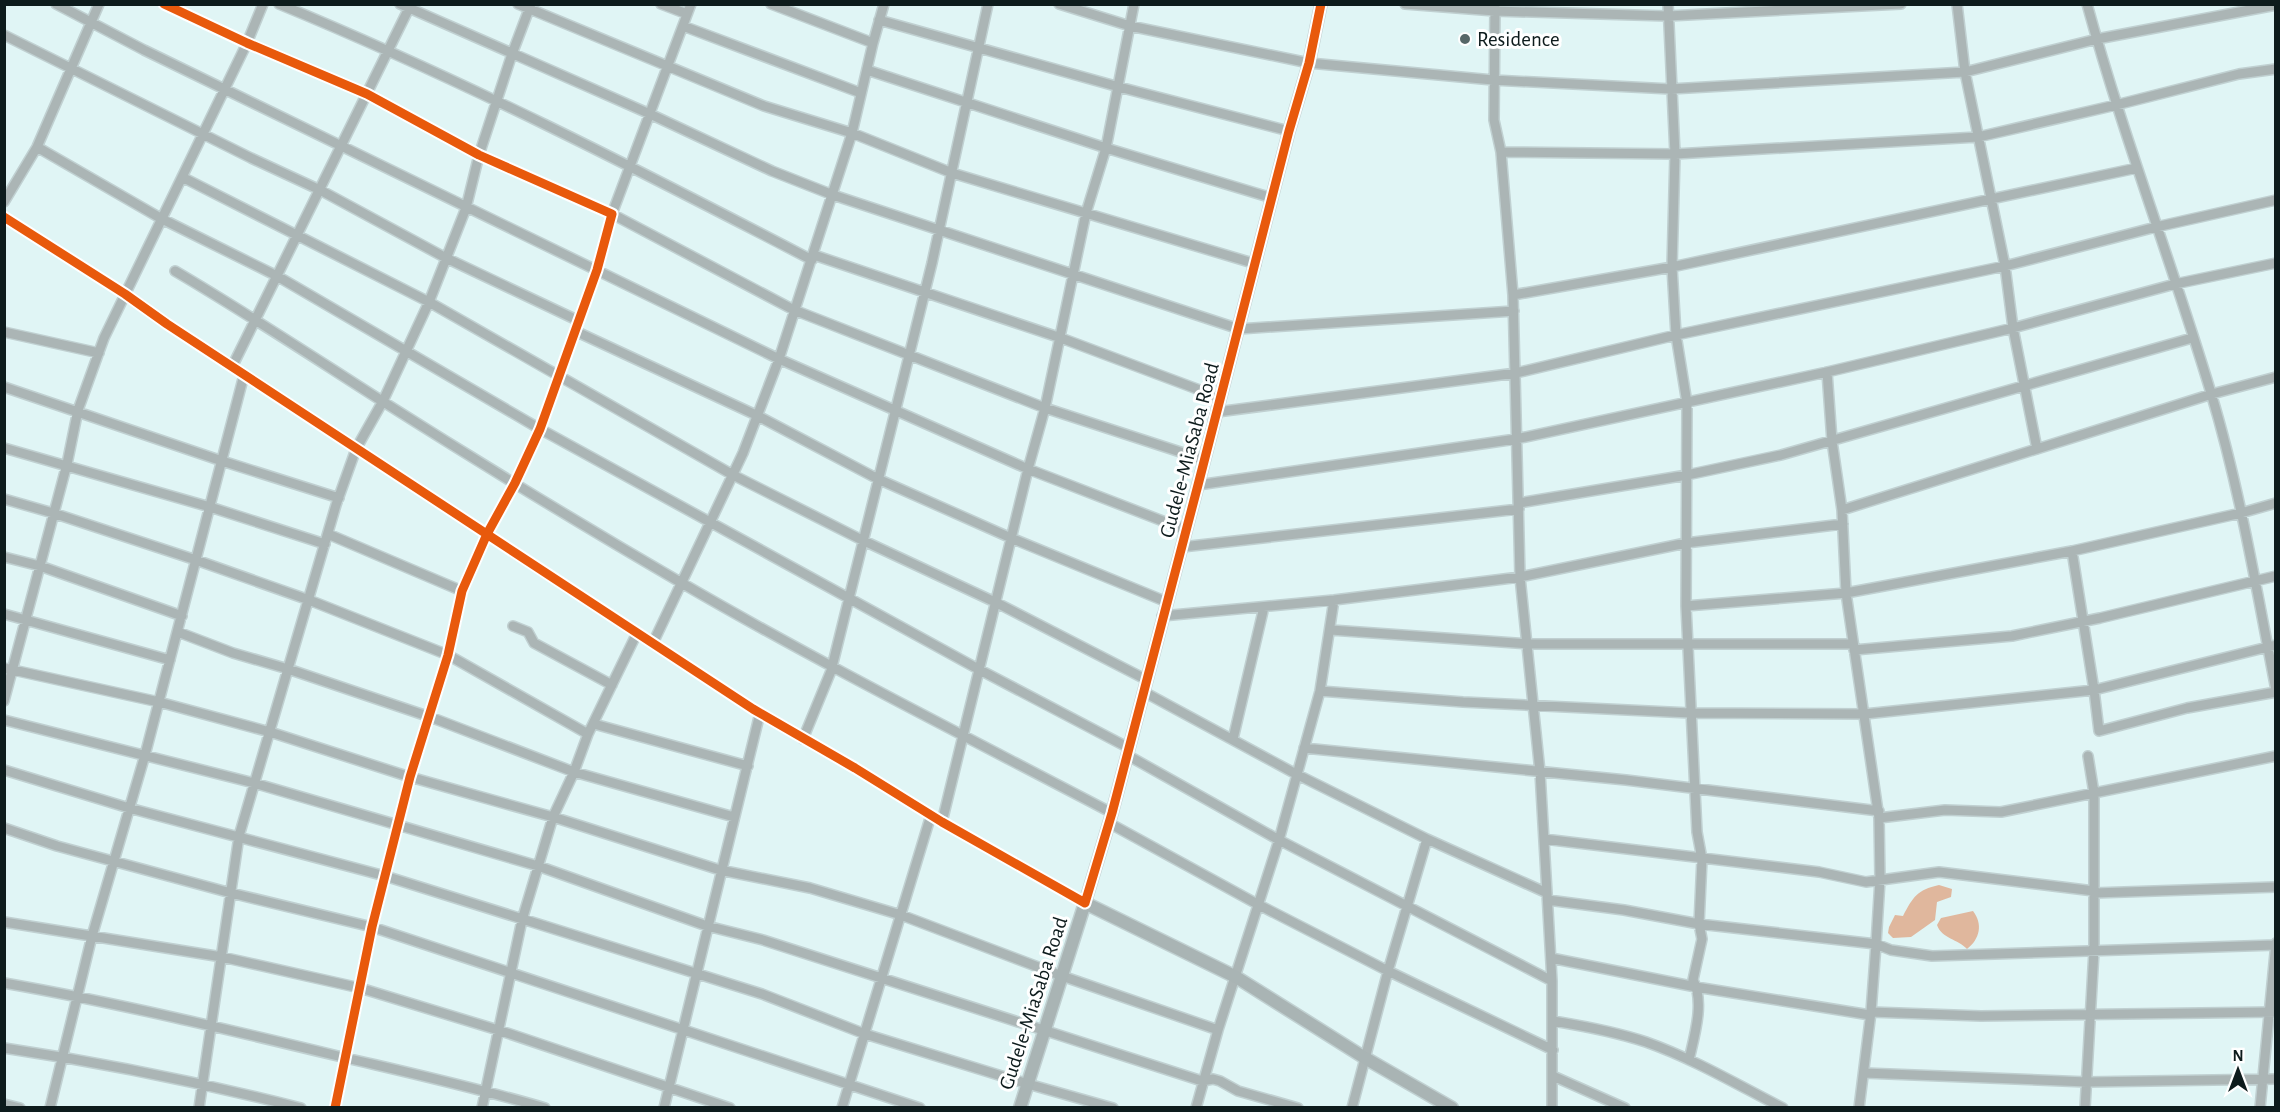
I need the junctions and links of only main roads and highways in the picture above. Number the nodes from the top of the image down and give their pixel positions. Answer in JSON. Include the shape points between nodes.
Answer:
{"nodes":[{"id":1,"x":1020,"y":1107,"type":"edge"},
{"id":2,"x":1452,"y":1107,"type":"edge"}],
"edges":[{"from":1,"to":2,"type":"main road","name":"Gudele-MiaSaba Road","via":[[1086,903],[1236,977]]}]}
